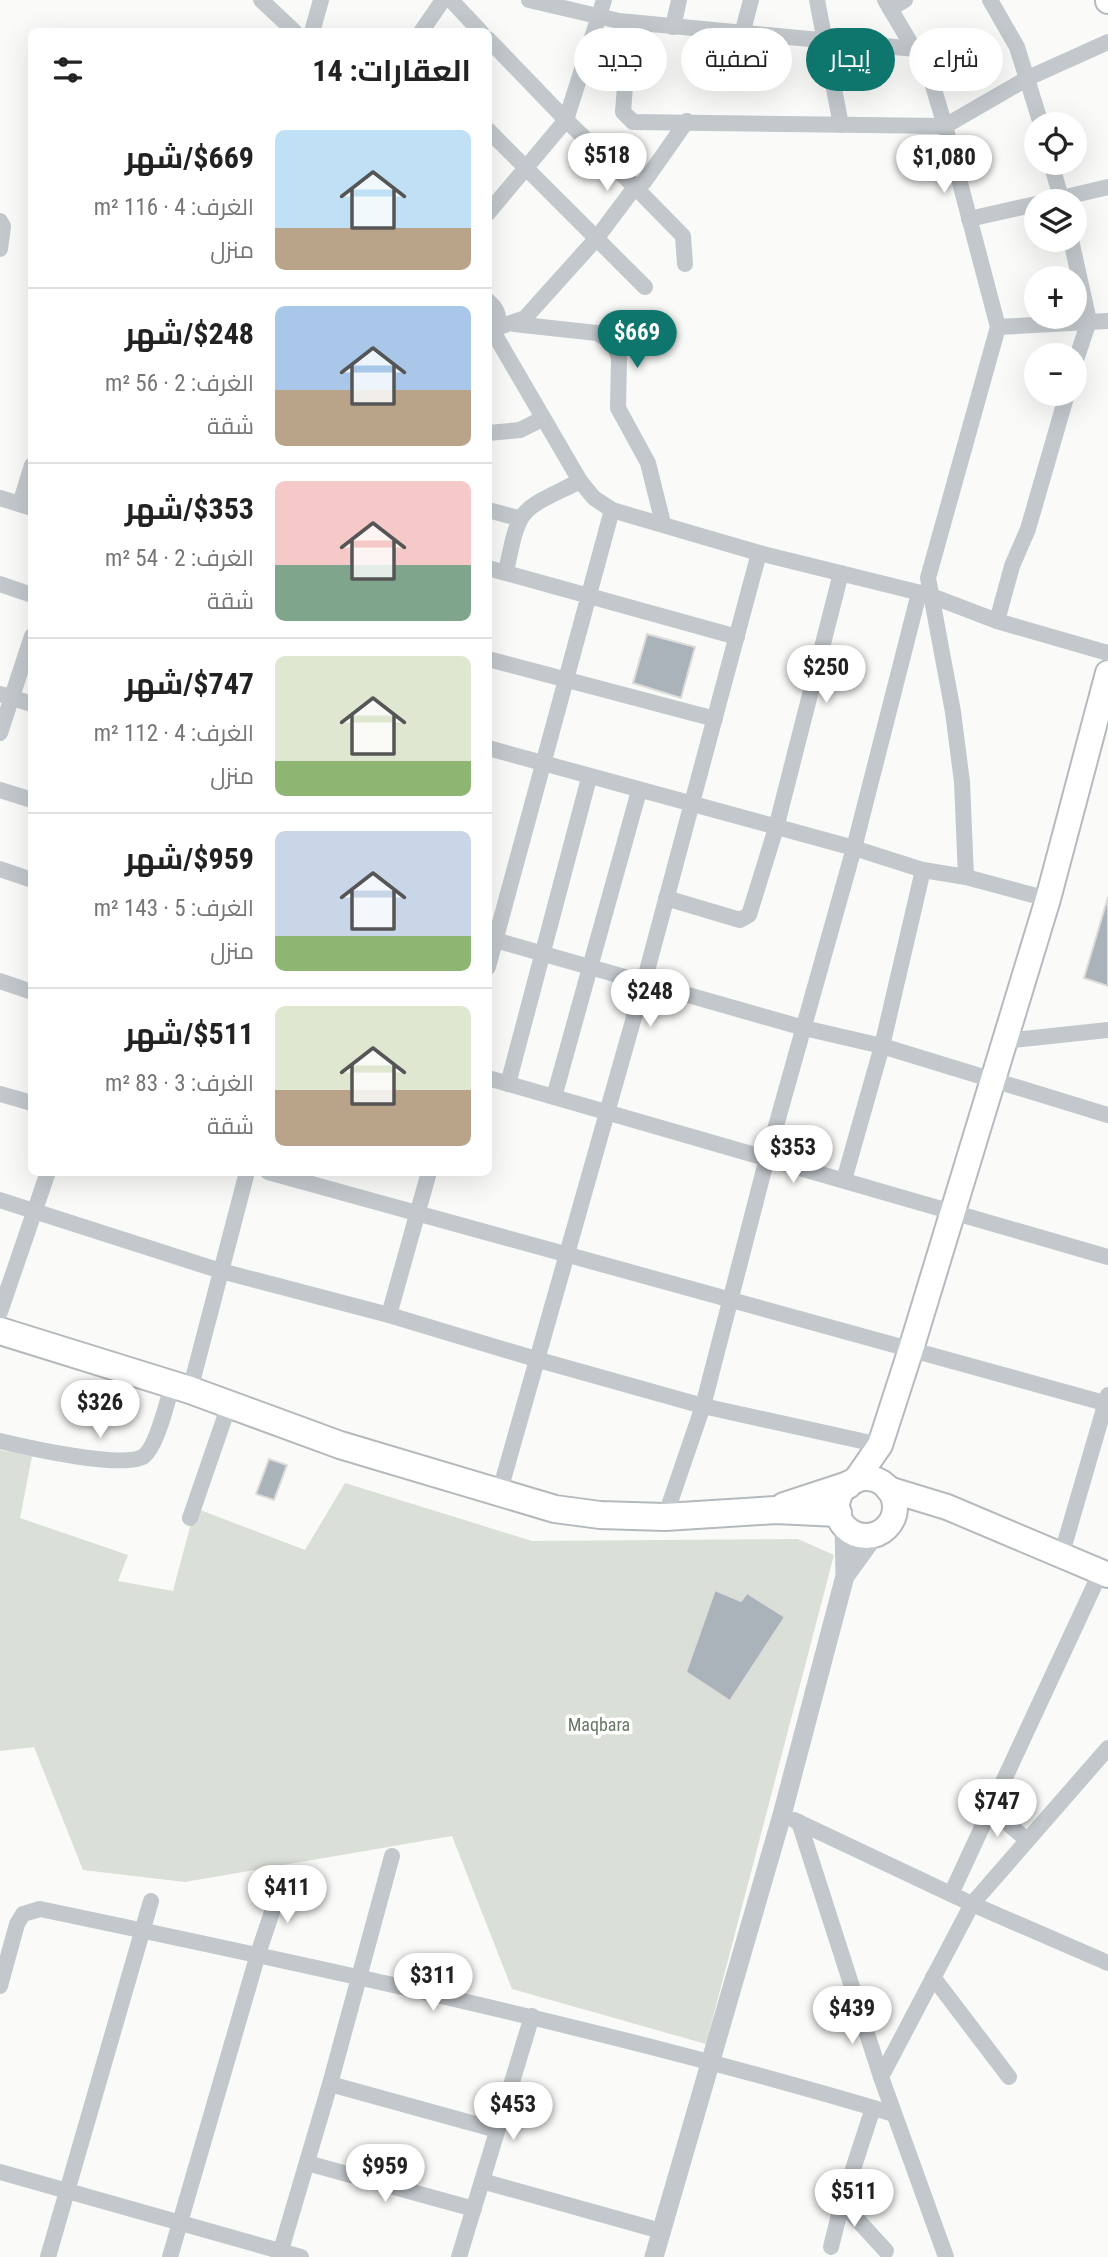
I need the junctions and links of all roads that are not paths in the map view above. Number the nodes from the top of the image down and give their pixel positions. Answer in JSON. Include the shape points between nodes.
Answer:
{"nodes":[{"id":1,"x":262,"y":0,"type":"edge"},
{"id":2,"x":321,"y":0,"type":"edge"},
{"id":3,"x":443,"y":0,"type":"edge"},
{"id":4,"x":451,"y":0,"type":"edge"},
{"id":5,"x":528,"y":0,"type":"edge"},
{"id":6,"x":604,"y":0,"type":"edge"},
{"id":7,"x":679,"y":0,"type":"edge"},
{"id":8,"x":751,"y":0,"type":"edge"},
{"id":9,"x":817,"y":0,"type":"edge"},
{"id":10,"x":905,"y":0,"type":"edge"},
{"id":11,"x":990,"y":0,"type":"edge"},
{"id":12,"x":888,"y":5,"type":"edge"},
{"id":13,"x":600,"y":17,"type":"junction"},
{"id":14,"x":630,"y":22,"type":"junction"},
{"id":15,"x":673,"y":27,"type":"junction"},
{"id":16,"x":291,"y":28,"type":"edge"},
{"id":17,"x":313,"y":28,"type":"edge"},
{"id":18,"x":424,"y":28,"type":"edge"},
{"id":19,"x":477,"y":28,"type":"edge"},
{"id":20,"x":683,"y":28,"type":"edge"},
{"id":21,"x":744,"y":28,"type":"edge"},
{"id":22,"x":822,"y":28,"type":"edge"},
{"id":23,"x":909,"y":39,"type":"edge"},
{"id":24,"x":1108,"y":42,"type":"edge"},
{"id":25,"x":492,"y":43,"type":"edge"},
{"id":26,"x":1028,"y":78,"type":"junction"},
{"id":27,"x":834,"y":91,"type":"edge"},
{"id":28,"x":936,"y":91,"type":"edge"},
{"id":29,"x":1038,"y":112,"type":"edge"},
{"id":30,"x":566,"y":120,"type":"junction"},
{"id":31,"x":687,"y":121,"type":"junction"},
{"id":32,"x":841,"y":125,"type":"junction"},
{"id":33,"x":945,"y":126,"type":"junction"},
{"id":34,"x":492,"y":134,"type":"edge"},
{"id":35,"x":525,"y":166,"type":"junction"},
{"id":36,"x":635,"y":187,"type":"junction"},
{"id":37,"x":1108,"y":187,"type":"edge"},
{"id":38,"x":1087,"y":192,"type":"edge"},
{"id":39,"x":1024,"y":207,"type":"edge"},
{"id":40,"x":492,"y":208,"type":"edge"},
{"id":41,"x":969,"y":219,"type":"junction"},
{"id":42,"x":0,"y":221,"type":"edge"},
{"id":43,"x":596,"y":239,"type":"junction"},
{"id":44,"x":0,"y":249,"type":"edge"},
{"id":45,"x":1074,"y":252,"type":"edge"},
{"id":46,"x":685,"y":264,"type":"dead end"},
{"id":47,"x":645,"y":286,"type":"dead end"},
{"id":48,"x":492,"y":305,"type":"edge"},
{"id":49,"x":1089,"y":321,"type":"junction"},
{"id":50,"x":1108,"y":321,"type":"edge"},
{"id":51,"x":998,"y":327,"type":"junction"},
{"id":52,"x":499,"y":332,"type":"edge"},
{"id":53,"x":1082,"y":343,"type":"edge"},
{"id":54,"x":1063,"y":406,"type":"edge"},
{"id":55,"x":542,"y":419,"type":"junction"},
{"id":56,"x":492,"y":433,"type":"edge"},
{"id":57,"x":580,"y":481,"type":"junction"},
{"id":58,"x":0,"y":498,"type":"edge"},
{"id":59,"x":26,"y":506,"type":"edge"},
{"id":60,"x":612,"y":510,"type":"junction"},
{"id":61,"x":492,"y":511,"type":"edge"},
{"id":62,"x":519,"y":518,"type":"junction"},
{"id":63,"x":663,"y":523,"type":"junction"},
{"id":64,"x":760,"y":553,"type":"junction"},
{"id":65,"x":492,"y":569,"type":"edge"},
{"id":66,"x":506,"y":572,"type":"junction"},
{"id":67,"x":841,"y":573,"type":"junction"},
{"id":68,"x":0,"y":584,"type":"edge"},
{"id":69,"x":28,"y":593,"type":"edge"},
{"id":70,"x":924,"y":594,"type":"junction"},
{"id":71,"x":587,"y":596,"type":"junction"},
{"id":72,"x":997,"y":621,"type":"junction"},
{"id":73,"x":737,"y":637,"type":"junction"},
{"id":74,"x":28,"y":645,"type":"edge"},
{"id":75,"x":1108,"y":653,"type":"edge"},
{"id":76,"x":492,"y":660,"type":"edge"},
{"id":77,"x":1108,"y":673,"type":"edge"},
{"id":78,"x":565,"y":682,"type":"junction"},
{"id":79,"x":6,"y":696,"type":"edge"},
{"id":80,"x":28,"y":703,"type":"edge"},
{"id":81,"x":715,"y":719,"type":"junction"},
{"id":82,"x":0,"y":733,"type":"edge"},
{"id":83,"x":492,"y":749,"type":"edge"},
{"id":84,"x":542,"y":765,"type":"junction"},
{"id":85,"x":589,"y":778,"type":"junction"},
{"id":86,"x":0,"y":790,"type":"edge"},
{"id":87,"x":639,"y":791,"type":"junction"},
{"id":88,"x":28,"y":799,"type":"edge"},
{"id":89,"x":691,"y":806,"type":"junction"},
{"id":90,"x":776,"y":828,"type":"junction"},
{"id":91,"x":854,"y":848,"type":"junction"},
{"id":92,"x":0,"y":869,"type":"edge"},
{"id":93,"x":923,"y":870,"type":"junction"},
{"id":94,"x":966,"y":877,"type":"junction"},
{"id":95,"x":28,"y":879,"type":"edge"},
{"id":96,"x":666,"y":898,"type":"junction"},
{"id":97,"x":1048,"y":899,"type":"junction"},
{"id":98,"x":492,"y":940,"type":"edge"},
{"id":99,"x":543,"y":954,"type":"junction"},
{"id":100,"x":590,"y":967,"type":"junction"},
{"id":101,"x":0,"y":981,"type":"edge"},
{"id":102,"x":644,"y":982,"type":"junction"},
{"id":103,"x":28,"y":991,"type":"edge"},
{"id":104,"x":804,"y":1028,"type":"junction"},
{"id":105,"x":1108,"y":1030,"type":"edge"},
{"id":106,"x":1003,"y":1041,"type":"junction"},
{"id":107,"x":882,"y":1046,"type":"junction"},
{"id":108,"x":993,"y":1077,"type":"junction"},
{"id":109,"x":492,"y":1079,"type":"edge"},
{"id":110,"x":508,"y":1084,"type":"junction"},
{"id":111,"x":0,"y":1094,"type":"edge"},
{"id":112,"x":554,"y":1097,"type":"junction"},
{"id":113,"x":28,"y":1102,"type":"edge"},
{"id":114,"x":607,"y":1112,"type":"junction"},
{"id":115,"x":1108,"y":1115,"type":"edge"},
{"id":116,"x":767,"y":1158,"type":"junction"},
{"id":117,"x":47,"y":1176,"type":"edge"},
{"id":118,"x":246,"y":1176,"type":"edge"},
{"id":119,"x":283,"y":1176,"type":"edge"},
{"id":120,"x":428,"y":1176,"type":"edge"},
{"id":121,"x":845,"y":1180,"type":"junction"},
{"id":122,"x":0,"y":1200,"type":"edge"},
{"id":123,"x":36,"y":1211,"type":"junction"},
{"id":124,"x":418,"y":1212,"type":"junction"},
{"id":125,"x":952,"y":1213,"type":"junction"},
{"id":126,"x":568,"y":1254,"type":"junction"},
{"id":127,"x":1108,"y":1257,"type":"edge"},
{"id":128,"x":221,"y":1271,"type":"junction"},
{"id":129,"x":731,"y":1298,"type":"junction"},
{"id":130,"x":0,"y":1312,"type":"edge"},
{"id":131,"x":389,"y":1315,"type":"junction"},
{"id":132,"x":0,"y":1331,"type":"edge"},
{"id":133,"x":911,"y":1349,"type":"junction"},
{"id":134,"x":539,"y":1360,"type":"junction"},
{"id":135,"x":181,"y":1388,"type":"junction"},
{"id":136,"x":1107,"y":1401,"type":"edge"},
{"id":137,"x":229,"y":1405,"type":"junction"},
{"id":138,"x":703,"y":1406,"type":"junction"},
{"id":139,"x":0,"y":1441,"type":"edge"},
{"id":140,"x":880,"y":1445,"type":"junction"},
{"id":141,"x":851,"y":1483,"type":"junction"},
{"id":142,"x":885,"y":1486,"type":"junction"},
{"id":143,"x":499,"y":1494,"type":"junction"},
{"id":144,"x":947,"y":1507,"type":"junction"},
{"id":145,"x":776,"y":1510,"type":"junction"},
{"id":146,"x":894,"y":1516,"type":"junction"},
{"id":147,"x":665,"y":1517,"type":"junction"},
{"id":148,"x":190,"y":1518,"type":"dead end"},
{"id":149,"x":841,"y":1520,"type":"junction"},
{"id":150,"x":876,"y":1535,"type":"junction"},
{"id":151,"x":1062,"y":1553,"type":"junction"},
{"id":152,"x":1105,"y":1573,"type":"edge"},
{"id":153,"x":845,"y":1576,"type":"junction"},
{"id":154,"x":1108,"y":1748,"type":"edge"},
{"id":155,"x":991,"y":1810,"type":"junction"},
{"id":156,"x":790,"y":1818,"type":"junction"},
{"id":157,"x":1027,"y":1840,"type":"junction"},
{"id":158,"x":392,"y":1856,"type":"dead end"},
{"id":159,"x":281,"y":1885,"type":"dead end"},
{"id":160,"x":951,"y":1894,"type":"junction"},
{"id":161,"x":151,"y":1900,"type":"dead end"},
{"id":162,"x":972,"y":1904,"type":"junction"},
{"id":163,"x":142,"y":1930,"type":"junction"},
{"id":164,"x":258,"y":1954,"type":"junction"},
{"id":165,"x":1108,"y":1963,"type":"edge"},
{"id":166,"x":933,"y":1977,"type":"junction"},
{"id":167,"x":359,"y":1978,"type":"junction"},
{"id":168,"x":0,"y":1986,"type":"edge"},
{"id":169,"x":532,"y":2016,"type":"junction"},
{"id":170,"x":710,"y":2060,"type":"junction"},
{"id":171,"x":881,"y":2077,"type":"junction"},
{"id":172,"x":1009,"y":2077,"type":"dead end"},
{"id":173,"x":330,"y":2084,"type":"junction"},
{"id":174,"x":873,"y":2108,"type":"junction"},
{"id":175,"x":894,"y":2114,"type":"junction"},
{"id":176,"x":497,"y":2130,"type":"junction"},
{"id":177,"x":307,"y":2163,"type":"junction"},
{"id":178,"x":0,"y":2172,"type":"edge"},
{"id":179,"x":482,"y":2181,"type":"junction"},
{"id":180,"x":67,"y":2191,"type":"junction"},
{"id":181,"x":842,"y":2203,"type":"junction"},
{"id":182,"x":474,"y":2209,"type":"junction"},
{"id":183,"x":180,"y":2221,"type":"junction"},
{"id":184,"x":662,"y":2231,"type":"junction"},
{"id":185,"x":831,"y":2247,"type":"dead end"},
{"id":186,"x":886,"y":2252,"type":"dead end"},
{"id":187,"x":280,"y":2254,"type":"edge"},
{"id":188,"x":48,"y":2257,"type":"edge"},
{"id":189,"x":170,"y":2257,"type":"edge"},
{"id":190,"x":301,"y":2257,"type":"edge"},
{"id":191,"x":459,"y":2257,"type":"edge"},
{"id":192,"x":654,"y":2257,"type":"edge"},
{"id":193,"x":946,"y":2257,"type":"edge"}],
"edges":[{"from":1,"to":16,"type":"street"},
{"from":2,"to":17,"type":"street"},
{"from":3,"to":18,"type":"street"},
{"from":4,"to":19,"type":"street"},
{"from":5,"to":13,"type":"street"},
{"from":6,"to":13,"type":"street"},
{"from":7,"to":15,"type":"street"},
{"from":8,"to":21,"type":"street"},
{"from":9,"to":22,"type":"street"},
{"from":10,"to":12,"type":"street"},
{"from":11,"to":26,"type":"street","via":[[1017,47]]},
{"from":12,"to":23,"type":"street"},
{"from":13,"to":14,"type":"street"},
{"from":13,"to":30,"type":"street"},
{"from":14,"to":15,"type":"street"},
{"from":14,"to":31,"type":"street","via":[[623,102],[626,119],[641,123]]},
{"from":15,"to":20,"type":"street"},
{"from":24,"to":26,"type":"street"},
{"from":25,"to":30,"type":"street"},
{"from":26,"to":29,"type":"street"},
{"from":26,"to":33,"type":"street"},
{"from":27,"to":32,"type":"street"},
{"from":28,"to":33,"type":"street"},
{"from":30,"to":35,"type":"street"},
{"from":30,"to":36,"type":"street"},
{"from":31,"to":32,"type":"street"},
{"from":31,"to":36,"type":"street","via":[[644,182]]},
{"from":32,"to":33,"type":"street"},
{"from":33,"to":41,"type":"street"},
{"from":34,"to":35,"type":"street"},
{"from":35,"to":40,"type":"street"},
{"from":35,"to":43,"type":"street"},
{"from":36,"to":43,"type":"street"},
{"from":36,"to":46,"type":"street","via":[[683,236]]},
{"from":37,"to":38,"type":"street"},
{"from":39,"to":41,"type":"street"},
{"from":41,"to":51,"type":"street"},
{"from":42,"to":44,"type":"street"},
{"from":43,"to":47,"type":"street"},
{"from":43,"to":52,"type":"street","via":[[525,318]]},
{"from":45,"to":49,"type":"street"},
{"from":48,"to":52,"type":"street","via":[[498,312]]},
{"from":49,"to":50,"type":"street"},
{"from":49,"to":51,"type":"street"},
{"from":49,"to":53,"type":"street"},
{"from":51,"to":70,"type":"street"},
{"from":52,"to":55,"type":"street"},
{"from":52,"to":63,"type":"street","via":[[597,333],[614,344],[619,358],[618,408],[648,464]]},
{"from":54,"to":72,"type":"street"},
{"from":55,"to":56,"type":"street","via":[[520,430]]},
{"from":55,"to":57,"type":"street"},
{"from":57,"to":60,"type":"street"},
{"from":57,"to":62,"type":"street","via":[[524,510]]},
{"from":58,"to":59,"type":"street"},
{"from":60,"to":63,"type":"street"},
{"from":60,"to":71,"type":"street"},
{"from":61,"to":62,"type":"street"},
{"from":62,"to":66,"type":"street"},
{"from":63,"to":64,"type":"street"},
{"from":64,"to":67,"type":"street"},
{"from":64,"to":73,"type":"street"},
{"from":65,"to":66,"type":"street"},
{"from":66,"to":71,"type":"street"},
{"from":67,"to":70,"type":"street"},
{"from":67,"to":90,"type":"street"},
{"from":68,"to":69,"type":"street"},
{"from":70,"to":72,"type":"street"},
{"from":70,"to":91,"type":"street"},
{"from":70,"to":94,"type":"street","via":[[955,724]]},
{"from":71,"to":73,"type":"street"},
{"from":71,"to":78,"type":"street"},
{"from":72,"to":75,"type":"street"},
{"from":73,"to":81,"type":"street"},
{"from":74,"to":79,"type":"street"},
{"from":76,"to":78,"type":"street"},
{"from":77,"to":97,"type":"main road"},
{"from":78,"to":81,"type":"street"},
{"from":78,"to":84,"type":"street"},
{"from":79,"to":80,"type":"street"},
{"from":79,"to":82,"type":"street"},
{"from":81,"to":89,"type":"street"},
{"from":83,"to":84,"type":"street"},
{"from":84,"to":85,"type":"street"},
{"from":84,"to":98,"type":"street"},
{"from":85,"to":87,"type":"street"},
{"from":85,"to":99,"type":"street"},
{"from":86,"to":88,"type":"street"},
{"from":87,"to":89,"type":"street"},
{"from":87,"to":100,"type":"street"},
{"from":89,"to":90,"type":"street"},
{"from":89,"to":96,"type":"street"},
{"from":90,"to":91,"type":"street"},
{"from":90,"to":96,"type":"street","via":[[749,915],[740,920]]},
{"from":91,"to":93,"type":"street"},
{"from":91,"to":104,"type":"street"},
{"from":92,"to":95,"type":"street"},
{"from":93,"to":94,"type":"street"},
{"from":93,"to":107,"type":"street"},
{"from":94,"to":97,"type":"street"},
{"from":96,"to":102,"type":"street"},
{"from":97,"to":106,"type":"main road"},
{"from":98,"to":99,"type":"street"},
{"from":99,"to":100,"type":"street"},
{"from":99,"to":110,"type":"street"},
{"from":100,"to":102,"type":"street"},
{"from":100,"to":112,"type":"street"},
{"from":101,"to":103,"type":"street"},
{"from":102,"to":104,"type":"street"},
{"from":102,"to":114,"type":"street"},
{"from":104,"to":107,"type":"street"},
{"from":104,"to":116,"type":"street"},
{"from":105,"to":106,"type":"street"},
{"from":106,"to":108,"type":"main road"},
{"from":107,"to":108,"type":"street"},
{"from":107,"to":121,"type":"street"},
{"from":108,"to":115,"type":"street"},
{"from":108,"to":125,"type":"main road"},
{"from":109,"to":110,"type":"street"},
{"from":110,"to":112,"type":"street"},
{"from":111,"to":113,"type":"street"},
{"from":112,"to":114,"type":"street"},
{"from":114,"to":116,"type":"street"},
{"from":114,"to":126,"type":"street"},
{"from":116,"to":121,"type":"street"},
{"from":116,"to":129,"type":"street"},
{"from":117,"to":123,"type":"street"},
{"from":118,"to":128,"type":"street"},
{"from":119,"to":124,"type":"street"},
{"from":120,"to":124,"type":"street"},
{"from":121,"to":125,"type":"street"},
{"from":122,"to":123,"type":"street"},
{"from":123,"to":128,"type":"street"},
{"from":123,"to":130,"type":"street"},
{"from":124,"to":126,"type":"street"},
{"from":124,"to":131,"type":"street"},
{"from":125,"to":127,"type":"street"},
{"from":125,"to":133,"type":"main road"},
{"from":126,"to":129,"type":"street"},
{"from":126,"to":134,"type":"street"},
{"from":128,"to":131,"type":"street"},
{"from":128,"to":135,"type":"street"},
{"from":129,"to":133,"type":"street"},
{"from":129,"to":138,"type":"street"},
{"from":131,"to":134,"type":"street"},
{"from":132,"to":135,"type":"highway"},
{"from":133,"to":136,"type":"street"},
{"from":133,"to":140,"type":"main road"},
{"from":134,"to":138,"type":"street"},
{"from":134,"to":143,"type":"street"},
{"from":135,"to":137,"type":"highway"},
{"from":135,"to":139,"type":"street","via":[[150,1449],[137,1459],[76,1456]]},
{"from":136,"to":151,"type":"street"},
{"from":137,"to":143,"type":"highway"},
{"from":137,"to":148,"type":"street"},
{"from":138,"to":140,"type":"street"},
{"from":138,"to":147,"type":"street"},
{"from":140,"to":141,"type":"main road"},
{"from":140,"to":142,"type":"main road"},
{"from":141,"to":142,"type":"main road","via":[[864,1479]]},
{"from":141,"to":145,"type":"highway"},
{"from":141,"to":149,"type":"main road","via":[[839,1498]]},
{"from":142,"to":144,"type":"main road"},
{"from":142,"to":146,"type":"main road","via":[[894,1502]]},
{"from":143,"to":147,"type":"highway","via":[[566,1511]]},
{"from":144,"to":146,"type":"main road"},
{"from":144,"to":151,"type":"main road"},
{"from":145,"to":147,"type":"highway"},
{"from":145,"to":149,"type":"highway"},
{"from":146,"to":150,"type":"main road"},
{"from":149,"to":150,"type":"main road","via":[[858,1535]]},
{"from":149,"to":153,"type":"street"},
{"from":150,"to":153,"type":"street"},
{"from":151,"to":152,"type":"main road"},
{"from":152,"to":155,"type":"street"},
{"from":153,"to":156,"type":"street"},
{"from":154,"to":157,"type":"street"},
{"from":155,"to":157,"type":"street"},
{"from":155,"to":160,"type":"street"},
{"from":156,"to":160,"type":"street"},
{"from":156,"to":170,"type":"street"},
{"from":156,"to":171,"type":"street"},
{"from":157,"to":162,"type":"street"},
{"from":158,"to":167,"type":"street"},
{"from":159,"to":164,"type":"street"},
{"from":160,"to":162,"type":"street"},
{"from":161,"to":163,"type":"street"},
{"from":162,"to":165,"type":"street"},
{"from":162,"to":166,"type":"street"},
{"from":163,"to":164,"type":"street"},
{"from":163,"to":168,"type":"street","via":[[30,1910],[17,1924]]},
{"from":163,"to":180,"type":"street"},
{"from":164,"to":167,"type":"street"},
{"from":164,"to":183,"type":"street"},
{"from":166,"to":171,"type":"street"},
{"from":166,"to":172,"type":"street"},
{"from":167,"to":169,"type":"street"},
{"from":167,"to":173,"type":"street"},
{"from":169,"to":170,"type":"street"},
{"from":169,"to":176,"type":"street"},
{"from":170,"to":174,"type":"street"},
{"from":170,"to":184,"type":"street"},
{"from":171,"to":175,"type":"street"},
{"from":173,"to":176,"type":"street"},
{"from":173,"to":177,"type":"street"},
{"from":174,"to":175,"type":"street"},
{"from":174,"to":181,"type":"street"},
{"from":175,"to":193,"type":"street"},
{"from":176,"to":179,"type":"street"},
{"from":177,"to":182,"type":"street"},
{"from":177,"to":187,"type":"street"},
{"from":178,"to":180,"type":"street"},
{"from":179,"to":182,"type":"street"},
{"from":179,"to":184,"type":"street"},
{"from":180,"to":183,"type":"street"},
{"from":180,"to":188,"type":"street"},
{"from":181,"to":185,"type":"street"},
{"from":181,"to":186,"type":"street"},
{"from":182,"to":191,"type":"street"},
{"from":183,"to":187,"type":"street"},
{"from":183,"to":189,"type":"street"},
{"from":184,"to":192,"type":"street"},
{"from":187,"to":190,"type":"street"}]}
